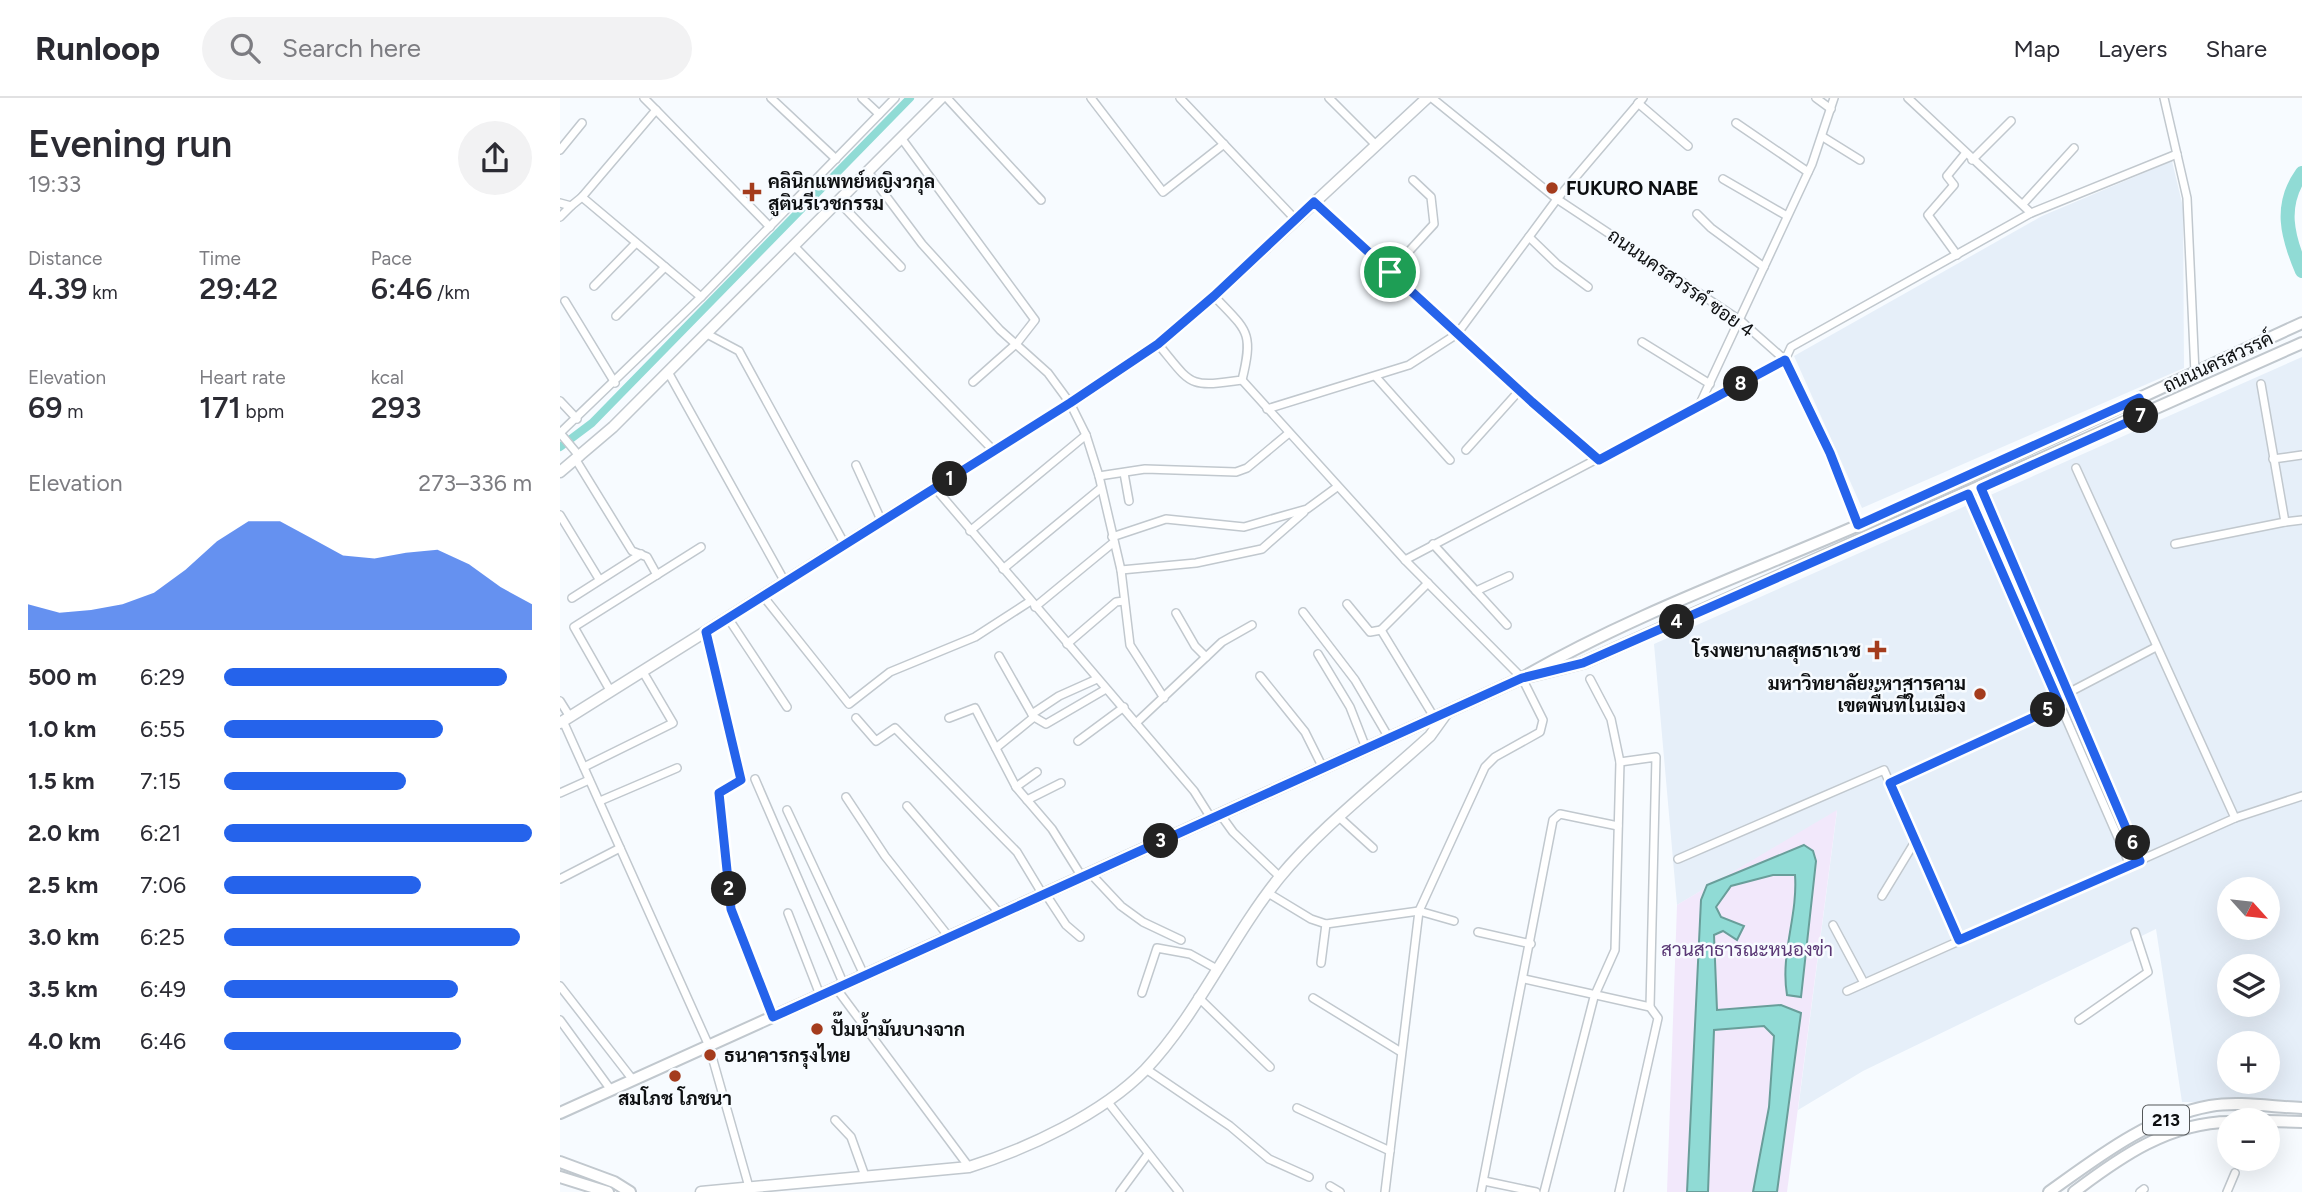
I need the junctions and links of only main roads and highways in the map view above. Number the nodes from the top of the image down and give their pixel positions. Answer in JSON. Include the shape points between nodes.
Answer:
{"nodes":[{"id":1,"x":2302,"y":323,"type":"edge"},
{"id":2,"x":2302,"y":343,"type":"edge"},
{"id":3,"x":2139,"y":398,"type":"junction"},
{"id":4,"x":2146,"y":414,"type":"junction"},
{"id":5,"x":1567,"y":652,"type":"junction"},
{"id":6,"x":1574,"y":667,"type":"junction"},
{"id":7,"x":1522,"y":678,"type":"junction"},
{"id":8,"x":2302,"y":1108,"type":"edge"},
{"id":9,"x":562,"y":1114,"type":"edge"},
{"id":10,"x":2280,"y":1121,"type":"edge"},
{"id":11,"x":2302,"y":1122,"type":"edge"},
{"id":12,"x":2217,"y":1124,"type":"edge"},
{"id":13,"x":560,"y":1163,"type":"edge"},
{"id":14,"x":560,"y":1177,"type":"edge"},
{"id":15,"x":608,"y":1192,"type":"edge"},
{"id":16,"x":630,"y":1192,"type":"edge"},
{"id":17,"x":2049,"y":1192,"type":"edge"},
{"id":18,"x":2074,"y":1192,"type":"edge"}],
"edges":[{"from":1,"to":3,"type":"main road","name":"ถนนนครสวรรค์"},
{"from":2,"to":4,"type":"main road","name":"ถนนนครสวรรค์"},
{"from":3,"to":4,"type":"main road"},
{"from":3,"to":5,"type":"main road","name":"ถนนนครสวรรค์"},
{"from":4,"to":6,"type":"main road","name":"ถนนนครสวรรค์"},
{"from":5,"to":6,"type":"main road"},
{"from":5,"to":7,"type":"main road","name":"ถนนนครสวรรค์"},
{"from":6,"to":7,"type":"main road","name":"ถนนนครสวรรค์"},
{"from":7,"to":9,"type":"main road","name":"ถนนนครสวรรค์"},
{"from":8,"to":17,"type":"main road","number":"213","via":[[2211,1106],[2173,1117],[2127,1138]]},
{"from":10,"to":11,"type":"main road"},
{"from":12,"to":18,"type":"main road","number":"213","via":[[2158,1138]]},
{"from":13,"to":16,"type":"main road"},
{"from":14,"to":15,"type":"main road"}]}
